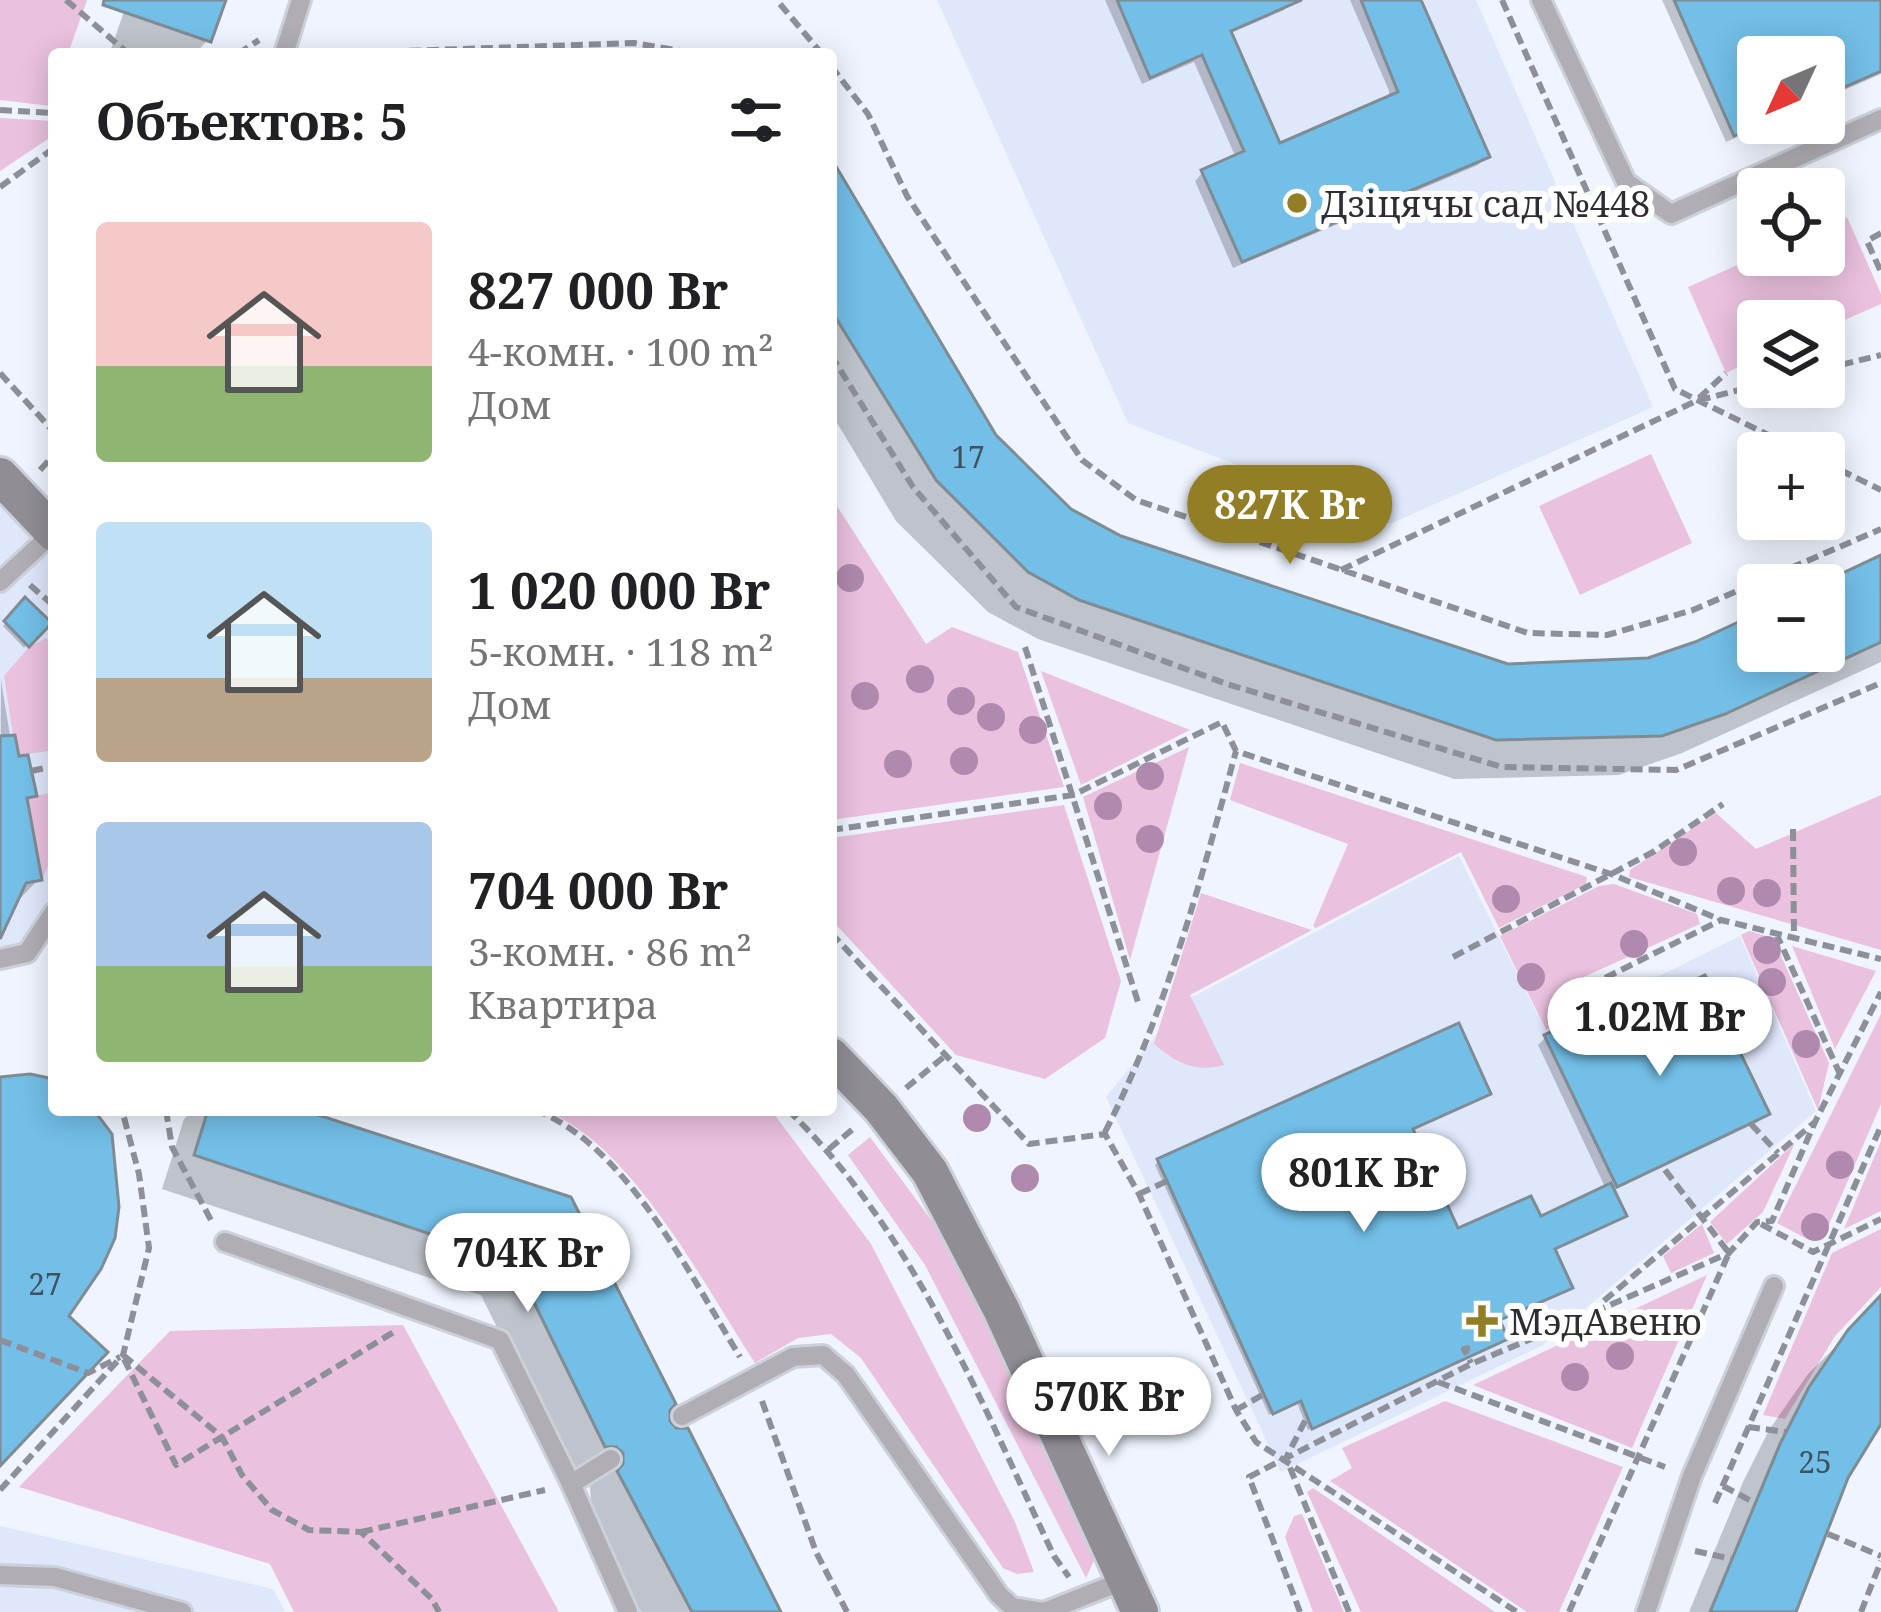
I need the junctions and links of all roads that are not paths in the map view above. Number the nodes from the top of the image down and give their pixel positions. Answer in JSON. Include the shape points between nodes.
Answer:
{"nodes":[{"id":1,"x":301,"y":0,"type":"edge"},
{"id":2,"x":1541,"y":0,"type":"edge"},
{"id":3,"x":286,"y":48,"type":"edge"},
{"id":4,"x":1881,"y":119,"type":"edge"},
{"id":5,"x":0,"y":476,"type":"edge"},
{"id":6,"x":48,"y":526,"type":"edge"},
{"id":7,"x":48,"y":538,"type":"edge"},
{"id":8,"x":0,"y":582,"type":"edge"},
{"id":9,"x":48,"y":921,"type":"edge"},
{"id":10,"x":0,"y":959,"type":"edge"},
{"id":11,"x":837,"y":1062,"type":"edge"},
{"id":12,"x":226,"y":1242,"type":"road end"},
{"id":13,"x":1774,"y":1286,"type":"dead end"},
{"id":14,"x":682,"y":1416,"type":"dead end"},
{"id":15,"x":611,"y":1459,"type":"dead end"},
{"id":16,"x":571,"y":1484,"type":"junction"},
{"id":17,"x":0,"y":1574,"type":"edge"},
{"id":18,"x":1132,"y":1596,"type":"edge"},
{"id":19,"x":146,"y":1608,"type":"edge"},
{"id":20,"x":182,"y":1612,"type":"edge"},
{"id":21,"x":628,"y":1612,"type":"edge"},
{"id":22,"x":1043,"y":1612,"type":"edge"},
{"id":23,"x":1646,"y":1612,"type":"edge"}],
"edges":[{"from":1,"to":3,"type":"lane"},
{"from":2,"to":4,"type":"lane","via":[[1626,182],[1671,214]]},
{"from":5,"to":6,"type":"main road"},
{"from":7,"to":8,"type":"lane"},
{"from":9,"to":10,"type":"lane","via":[[26,953]]},
{"from":11,"to":18,"type":"main road","via":[[930,1172]]},
{"from":12,"to":16,"type":"lane","via":[[500,1340]]},
{"from":13,"to":23,"type":"lane","via":[[1692,1476]]},
{"from":14,"to":22,"type":"lane","via":[[793,1357],[823,1355],[999,1595],[1012,1607]]},
{"from":15,"to":16,"type":"lane"},
{"from":16,"to":21,"type":"lane"},
{"from":17,"to":19,"type":"lane","via":[[55,1577]]},
{"from":18,"to":22,"type":"lane","via":[[1084,1598]]},
{"from":19,"to":20,"type":"lane"}]}
